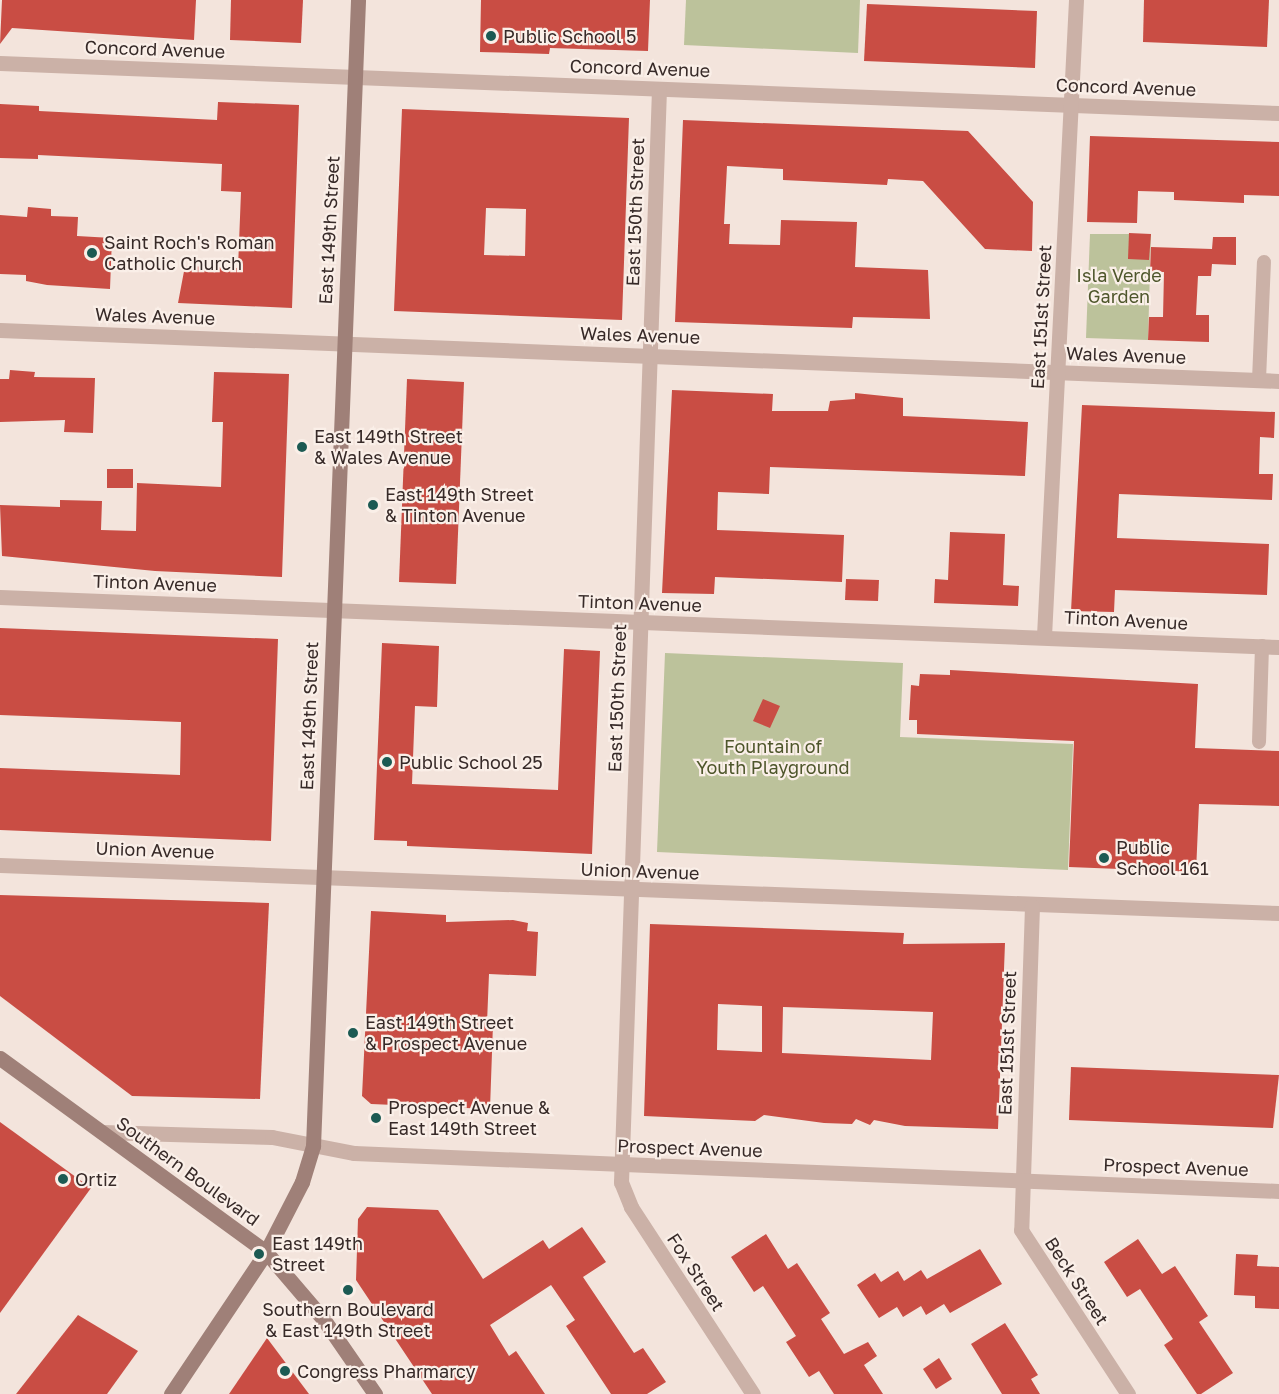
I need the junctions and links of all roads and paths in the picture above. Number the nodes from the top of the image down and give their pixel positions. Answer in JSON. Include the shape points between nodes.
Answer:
{"nodes":[{"id":1,"x":358,"y":0,"type":"edge"},
{"id":2,"x":1076,"y":0,"type":"edge"},
{"id":3,"x":0,"y":63,"type":"edge"},
{"id":4,"x":356,"y":76,"type":"junction"},
{"id":5,"x":659,"y":89,"type":"junction"},
{"id":6,"x":1071,"y":105,"type":"junction"},
{"id":7,"x":1279,"y":113,"type":"edge"},
{"id":8,"x":1264,"y":262,"type":"dead end"},
{"id":9,"x":0,"y":330,"type":"edge"},
{"id":10,"x":343,"y":342,"type":"junction"},
{"id":11,"x":649,"y":355,"type":"junction"},
{"id":12,"x":1057,"y":371,"type":"junction"},
{"id":13,"x":1259,"y":380,"type":"junction"},
{"id":14,"x":1279,"y":381,"type":"edge"},
{"id":15,"x":0,"y":597,"type":"edge"},
{"id":16,"x":333,"y":609,"type":"junction"},
{"id":17,"x":639,"y":623,"type":"junction"},
{"id":18,"x":1044,"y":636,"type":"junction"},
{"id":19,"x":1262,"y":646,"type":"junction"},
{"id":20,"x":1279,"y":647,"type":"edge"},
{"id":21,"x":1259,"y":742,"type":"dead end"},
{"id":22,"x":0,"y":865,"type":"edge"},
{"id":23,"x":324,"y":876,"type":"junction"},
{"id":24,"x":630,"y":890,"type":"junction"},
{"id":25,"x":1032,"y":906,"type":"junction"},
{"id":26,"x":1279,"y":913,"type":"edge"},
{"id":27,"x":0,"y":1058,"type":"edge"},
{"id":28,"x":102,"y":1132,"type":"junction"},
{"id":29,"x":313,"y":1146,"type":"junction"},
{"id":30,"x":621,"y":1165,"type":"junction"},
{"id":31,"x":1021,"y":1181,"type":"junction"},
{"id":32,"x":1279,"y":1191,"type":"edge"},
{"id":33,"x":266,"y":1252,"type":"junction"},
{"id":34,"x":171,"y":1394,"type":"edge"},
{"id":35,"x":375,"y":1394,"type":"edge"},
{"id":36,"x":753,"y":1394,"type":"edge"},
{"id":37,"x":1128,"y":1394,"type":"edge"}],
"edges":[{"from":1,"to":4,"type":"main road","name":"East 149th Street"},
{"from":2,"to":6,"type":"street","name":"East 151st Street"},
{"from":3,"to":4,"type":"street","name":"Concord Avenue"},
{"from":4,"to":5,"type":"street","name":"Concord Avenue"},
{"from":4,"to":10,"type":"main road","name":"East 149th Street"},
{"from":5,"to":6,"type":"street","name":"Concord Avenue"},
{"from":5,"to":11,"type":"street","name":"East 150th Street"},
{"from":6,"to":7,"type":"street","name":"Concord Avenue"},
{"from":6,"to":12,"type":"street","name":"East 151st Street"},
{"from":8,"to":13,"type":"lane"},
{"from":9,"to":10,"type":"street","name":"Wales Avenue"},
{"from":10,"to":11,"type":"street","name":"Wales Avenue"},
{"from":10,"to":16,"type":"main road","name":"East 149th Street"},
{"from":11,"to":12,"type":"street","name":"Wales Avenue"},
{"from":11,"to":17,"type":"street","name":"East 150th Street"},
{"from":12,"to":13,"type":"street","name":"Wales Avenue"},
{"from":12,"to":18,"type":"street","name":"East 151st Street"},
{"from":13,"to":14,"type":"street","name":"Wales Avenue"},
{"from":15,"to":16,"type":"street","name":"Tinton Avenue"},
{"from":16,"to":17,"type":"street","name":"Tinton Avenue"},
{"from":16,"to":23,"type":"main road","name":"East 149th Street"},
{"from":17,"to":18,"type":"street","name":"Tinton Avenue"},
{"from":17,"to":24,"type":"street","name":"East 150th Street"},
{"from":18,"to":19,"type":"street","name":"Tinton Avenue"},
{"from":19,"to":20,"type":"street","name":"Tinton Avenue"},
{"from":19,"to":21,"type":"lane"},
{"from":22,"to":23,"type":"street","name":"Union Avenue"},
{"from":23,"to":24,"type":"street","name":"Union Avenue"},
{"from":23,"to":29,"type":"main road","name":"East 149th Street"},
{"from":24,"to":25,"type":"street","name":"Union Avenue"},
{"from":24,"to":30,"type":"street","name":"East 150th Street"},
{"from":25,"to":26,"type":"street","name":"Union Avenue"},
{"from":25,"to":31,"type":"street","name":"East 151st Street"},
{"from":27,"to":28,"type":"main road","name":"Southern Boulevard"},
{"from":28,"to":29,"type":"street","name":"Prospect Avenue","via":[[272,1137]]},
{"from":28,"to":33,"type":"main road","name":"Southern Boulevard"},
{"from":29,"to":30,"type":"street","name":"Prospect Avenue","via":[[354,1153]]},
{"from":29,"to":33,"type":"main road","name":"East 149th Street","via":[[302,1182]]},
{"from":30,"to":31,"type":"street","name":"Prospect Avenue"},
{"from":30,"to":36,"type":"street","name":"Fox Street","via":[[631,1207]]},
{"from":31,"to":32,"type":"street","name":"Prospect Avenue"},
{"from":31,"to":37,"type":"street","name":"Beck Street","via":[[1021,1230]]},
{"from":33,"to":34,"type":"main road","name":"East 149th Street"},
{"from":33,"to":35,"type":"main road","name":"Southern Boulevard","via":[[324,1320]]}]}
